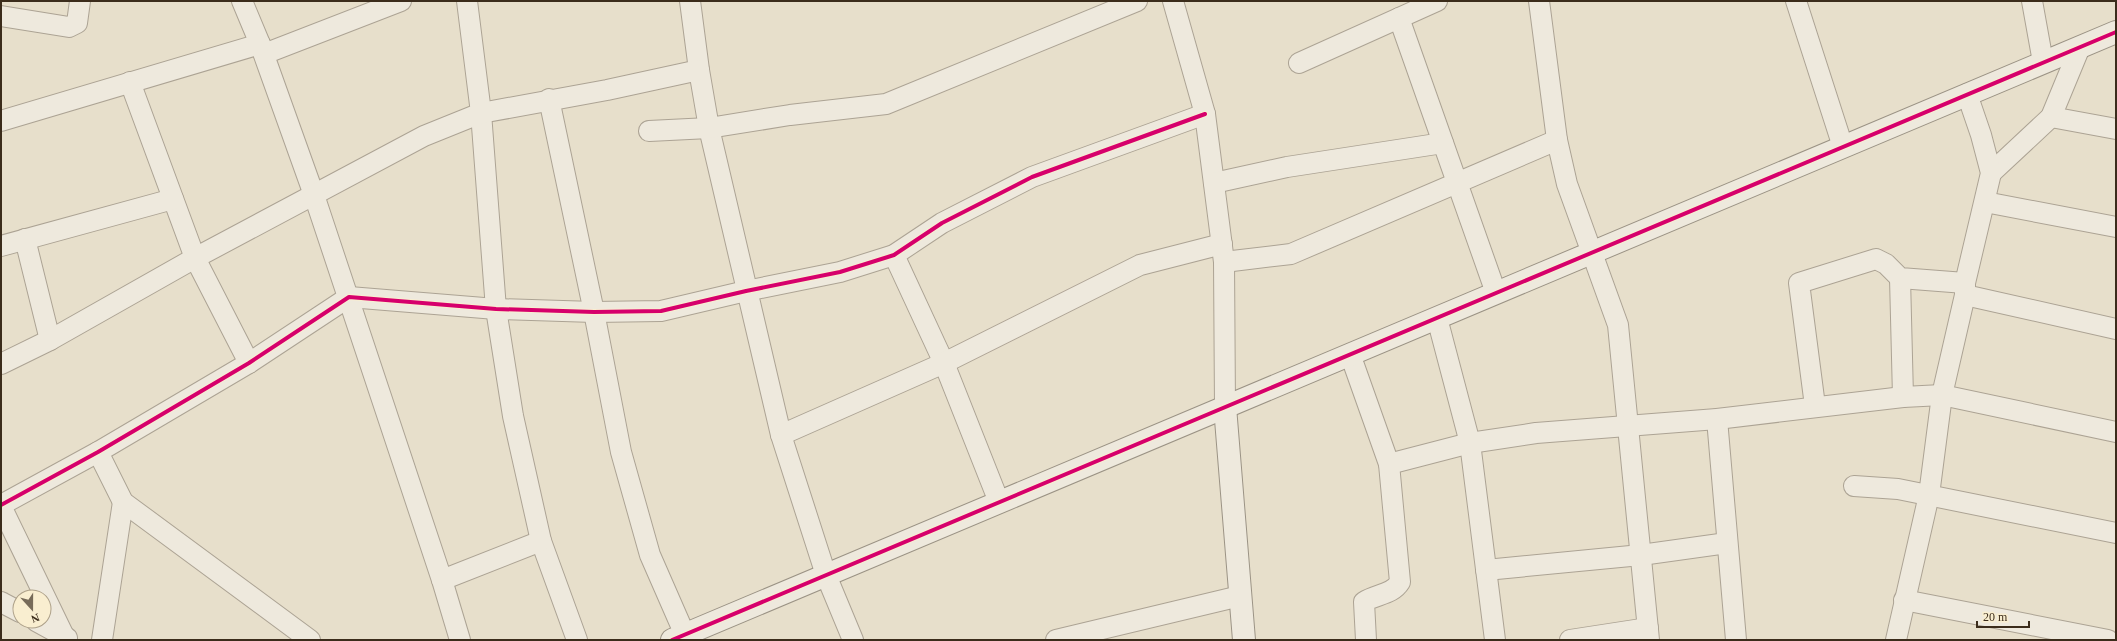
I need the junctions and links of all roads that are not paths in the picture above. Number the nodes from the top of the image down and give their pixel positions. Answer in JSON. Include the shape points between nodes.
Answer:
{"nodes":[{"id":1,"x":80,"y":1,"type":"edge"},
{"id":2,"x":242,"y":1,"type":"edge"},
{"id":3,"x":401,"y":1,"type":"edge"},
{"id":4,"x":467,"y":1,"type":"edge"},
{"id":5,"x":690,"y":1,"type":"edge"},
{"id":6,"x":1137,"y":1,"type":"edge"},
{"id":7,"x":1173,"y":1,"type":"edge"},
{"id":8,"x":1436,"y":1,"type":"edge"},
{"id":9,"x":1540,"y":1,"type":"edge"},
{"id":10,"x":1796,"y":1,"type":"edge"},
{"id":11,"x":2032,"y":1,"type":"edge"},
{"id":12,"x":1,"y":16,"type":"edge"},
{"id":13,"x":1399,"y":18,"type":"junction"},
{"id":14,"x":2116,"y":32,"type":"edge"},
{"id":15,"x":2080,"y":47,"type":"junction"},
{"id":16,"x":262,"y":49,"type":"junction"},
{"id":17,"x":2043,"y":62,"type":"junction"},
{"id":18,"x":1299,"y":63,"type":"dead end"},
{"id":19,"x":699,"y":70,"type":"junction"},
{"id":20,"x":130,"y":82,"type":"junction"},
{"id":21,"x":1967,"y":94,"type":"junction"},
{"id":22,"x":549,"y":99,"type":"junction"},
{"id":23,"x":481,"y":113,"type":"junction"},
{"id":24,"x":1206,"y":114,"type":"junction"},
{"id":25,"x":2051,"y":117,"type":"junction"},
{"id":26,"x":1,"y":121,"type":"edge"},
{"id":27,"x":709,"y":128,"type":"junction"},
{"id":28,"x":2116,"y":129,"type":"edge"},
{"id":29,"x":649,"y":131,"type":"dead end"},
{"id":30,"x":1557,"y":140,"type":"junction"},
{"id":31,"x":1443,"y":143,"type":"junction"},
{"id":32,"x":1843,"y":147,"type":"junction"},
{"id":33,"x":1991,"y":173,"type":"junction"},
{"id":34,"x":1457,"y":182,"type":"junction"},
{"id":35,"x":1214,"y":183,"type":"junction"},
{"id":36,"x":314,"y":195,"type":"junction"},
{"id":37,"x":173,"y":199,"type":"junction"},
{"id":38,"x":1985,"y":202,"type":"junction"},
{"id":39,"x":2116,"y":227,"type":"edge"},
{"id":40,"x":25,"y":239,"type":"junction"},
{"id":41,"x":1,"y":246,"type":"edge"},
{"id":42,"x":1592,"y":252,"type":"junction"},
{"id":43,"x":1223,"y":253,"type":"junction"},
{"id":44,"x":894,"y":255,"type":"junction"},
{"id":45,"x":195,"y":258,"type":"junction"},
{"id":46,"x":1900,"y":278,"type":"junction"},
{"id":47,"x":1965,"y":289,"type":"junction"},
{"id":48,"x":746,"y":291,"type":"junction"},
{"id":49,"x":1496,"y":293,"type":"junction"},
{"id":50,"x":349,"y":297,"type":"junction"},
{"id":51,"x":496,"y":309,"type":"junction"},
{"id":52,"x":594,"y":312,"type":"junction"},
{"id":53,"x":1437,"y":318,"type":"junction"},
{"id":54,"x":2116,"y":329,"type":"edge"},
{"id":55,"x":50,"y":340,"type":"junction"},
{"id":56,"x":1350,"y":354,"type":"junction"},
{"id":57,"x":249,"y":363,"type":"junction"},
{"id":58,"x":944,"y":363,"type":"junction"},
{"id":59,"x":1,"y":364,"type":"edge"},
{"id":60,"x":1942,"y":396,"type":"junction"},
{"id":61,"x":1903,"y":397,"type":"junction"},
{"id":62,"x":1815,"y":406,"type":"junction"},
{"id":63,"x":1225,"y":407,"type":"junction"},
{"id":64,"x":1717,"y":419,"type":"junction"},
{"id":65,"x":1628,"y":427,"type":"junction"},
{"id":66,"x":2116,"y":432,"type":"edge"},
{"id":67,"x":781,"y":435,"type":"junction"},
{"id":68,"x":1470,"y":443,"type":"junction"},
{"id":69,"x":98,"y":452,"type":"junction"},
{"id":70,"x":1389,"y":464,"type":"junction"},
{"id":71,"x":1854,"y":486,"type":"dead end"},
{"id":72,"x":1929,"y":495,"type":"junction"},
{"id":73,"x":123,"y":502,"type":"junction"},
{"id":74,"x":999,"y":502,"type":"junction"},
{"id":75,"x":1,"y":505,"type":"edge"},
{"id":76,"x":2116,"y":533,"type":"edge"},
{"id":77,"x":541,"y":541,"type":"junction"},
{"id":78,"x":1727,"y":543,"type":"junction"},
{"id":79,"x":1641,"y":555,"type":"junction"},
{"id":80,"x":1486,"y":570,"type":"junction"},
{"id":81,"x":826,"y":575,"type":"junction"},
{"id":82,"x":442,"y":580,"type":"junction"},
{"id":83,"x":1240,"y":596,"type":"junction"},
{"id":84,"x":1904,"y":600,"type":"junction"},
{"id":85,"x":1,"y":602,"type":"edge"},
{"id":86,"x":12,"y":608,"type":"edge"},
{"id":87,"x":51,"y":629,"type":"edge"},
{"id":88,"x":1649,"y":634,"type":"edge"},
{"id":89,"x":678,"y":637,"type":"edge"},
{"id":90,"x":67,"y":638,"type":"edge"},
{"id":91,"x":102,"y":640,"type":"edge"},
{"id":92,"x":310,"y":640,"type":"edge"},
{"id":93,"x":460,"y":640,"type":"edge"},
{"id":94,"x":577,"y":640,"type":"edge"},
{"id":95,"x":853,"y":640,"type":"edge"},
{"id":96,"x":1056,"y":640,"type":"edge"},
{"id":97,"x":1244,"y":640,"type":"edge"},
{"id":98,"x":1366,"y":640,"type":"edge"},
{"id":99,"x":1494,"y":640,"type":"edge"},
{"id":100,"x":1570,"y":640,"type":"edge"},
{"id":101,"x":1736,"y":640,"type":"edge"},
{"id":102,"x":1896,"y":640,"type":"edge"},
{"id":103,"x":2108,"y":640,"type":"edge"}],
"edges":[{"from":1,"to":12,"type":"street","via":[[77,23],[69,27]]},
{"from":2,"to":16,"type":"street"},
{"from":3,"to":16,"type":"street"},
{"from":4,"to":23,"type":"street"},
{"from":5,"to":19,"type":"street"},
{"from":6,"to":27,"type":"street","via":[[886,104]]},
{"from":7,"to":24,"type":"street"},
{"from":8,"to":13,"type":"street"},
{"from":9,"to":30,"type":"street"},
{"from":10,"to":32,"type":"street"},
{"from":11,"to":17,"type":"street"},
{"from":13,"to":18,"type":"street"},
{"from":13,"to":31,"type":"street"},
{"from":14,"to":15,"type":"street"},
{"from":15,"to":17,"type":"street"},
{"from":15,"to":25,"type":"street"},
{"from":16,"to":20,"type":"street"},
{"from":16,"to":36,"type":"street"},
{"from":17,"to":21,"type":"street"},
{"from":19,"to":22,"type":"street","via":[[607,90]]},
{"from":19,"to":27,"type":"street"},
{"from":20,"to":26,"type":"street"},
{"from":20,"to":37,"type":"street"},
{"from":21,"to":32,"type":"street"},
{"from":21,"to":33,"type":"street"},
{"from":22,"to":23,"type":"street"},
{"from":22,"to":52,"type":"street"},
{"from":23,"to":36,"type":"street","via":[[424,136]]},
{"from":23,"to":51,"type":"street"},
{"from":24,"to":35,"type":"street"},
{"from":24,"to":44,"type":"street","via":[[1032,177],[942,223]]},
{"from":25,"to":28,"type":"street"},
{"from":25,"to":33,"type":"street"},
{"from":27,"to":29,"type":"street"},
{"from":27,"to":48,"type":"street"},
{"from":30,"to":34,"type":"street"},
{"from":30,"to":42,"type":"street","via":[[1567,184]]},
{"from":31,"to":34,"type":"street"},
{"from":31,"to":35,"type":"street","via":[[1287,167]]},
{"from":32,"to":42,"type":"street"},
{"from":33,"to":38,"type":"street"},
{"from":34,"to":43,"type":"street","via":[[1291,254]]},
{"from":34,"to":49,"type":"street"},
{"from":35,"to":43,"type":"street"},
{"from":36,"to":45,"type":"street"},
{"from":36,"to":50,"type":"street"},
{"from":37,"to":40,"type":"street"},
{"from":37,"to":45,"type":"street"},
{"from":38,"to":39,"type":"street"},
{"from":38,"to":47,"type":"street"},
{"from":40,"to":41,"type":"street"},
{"from":40,"to":55,"type":"street"},
{"from":42,"to":49,"type":"street"},
{"from":42,"to":65,"type":"street","via":[[1618,326]]},
{"from":43,"to":58,"type":"street","via":[[1140,265]]},
{"from":43,"to":63,"type":"street"},
{"from":44,"to":48,"type":"street","via":[[840,272]]},
{"from":44,"to":58,"type":"street"},
{"from":45,"to":55,"type":"street"},
{"from":45,"to":57,"type":"street"},
{"from":46,"to":47,"type":"street"},
{"from":46,"to":61,"type":"street"},
{"from":46,"to":62,"type":"street","via":[[1886,264],[1876,260],[1799,283]]},
{"from":47,"to":54,"type":"street"},
{"from":47,"to":60,"type":"street"},
{"from":48,"to":52,"type":"street","via":[[661,311]]},
{"from":48,"to":67,"type":"street"},
{"from":49,"to":53,"type":"street"},
{"from":50,"to":51,"type":"street"},
{"from":50,"to":57,"type":"street"},
{"from":50,"to":82,"type":"street"},
{"from":51,"to":52,"type":"street"},
{"from":51,"to":77,"type":"street","via":[[513,416]]},
{"from":52,"to":89,"type":"street","via":[[621,452],[650,555]]},
{"from":53,"to":56,"type":"street"},
{"from":53,"to":68,"type":"street"},
{"from":55,"to":59,"type":"street"},
{"from":56,"to":63,"type":"street"},
{"from":56,"to":70,"type":"street"},
{"from":57,"to":69,"type":"street"},
{"from":58,"to":67,"type":"street"},
{"from":58,"to":74,"type":"street"},
{"from":60,"to":61,"type":"street"},
{"from":60,"to":66,"type":"street"},
{"from":60,"to":72,"type":"street"},
{"from":61,"to":62,"type":"street"},
{"from":62,"to":64,"type":"street"},
{"from":63,"to":74,"type":"street"},
{"from":63,"to":83,"type":"street"},
{"from":64,"to":65,"type":"street"},
{"from":64,"to":78,"type":"street"},
{"from":65,"to":68,"type":"street","via":[[1536,434]]},
{"from":65,"to":79,"type":"street"},
{"from":67,"to":81,"type":"street"},
{"from":68,"to":70,"type":"street"},
{"from":68,"to":80,"type":"street"},
{"from":69,"to":73,"type":"street"},
{"from":69,"to":75,"type":"street"},
{"from":70,"to":98,"type":"street","via":[[1400,582],[1389,592],[1372,596],[1364,602]]},
{"from":71,"to":72,"type":"street","via":[[1898,489]]},
{"from":72,"to":76,"type":"street"},
{"from":72,"to":84,"type":"street"},
{"from":73,"to":91,"type":"street"},
{"from":73,"to":92,"type":"street"},
{"from":74,"to":81,"type":"street"},
{"from":75,"to":90,"type":"street"},
{"from":77,"to":82,"type":"street"},
{"from":77,"to":94,"type":"street"},
{"from":78,"to":79,"type":"street"},
{"from":78,"to":101,"type":"street"},
{"from":79,"to":80,"type":"street"},
{"from":79,"to":88,"type":"street"},
{"from":80,"to":99,"type":"street"},
{"from":81,"to":89,"type":"street"},
{"from":81,"to":95,"type":"street"},
{"from":82,"to":93,"type":"street"},
{"from":83,"to":96,"type":"street"},
{"from":83,"to":97,"type":"street"},
{"from":84,"to":102,"type":"street"},
{"from":84,"to":103,"type":"street"},
{"from":85,"to":86,"type":"street"},
{"from":87,"to":90,"type":"street"},
{"from":88,"to":100,"type":"street"}]}
